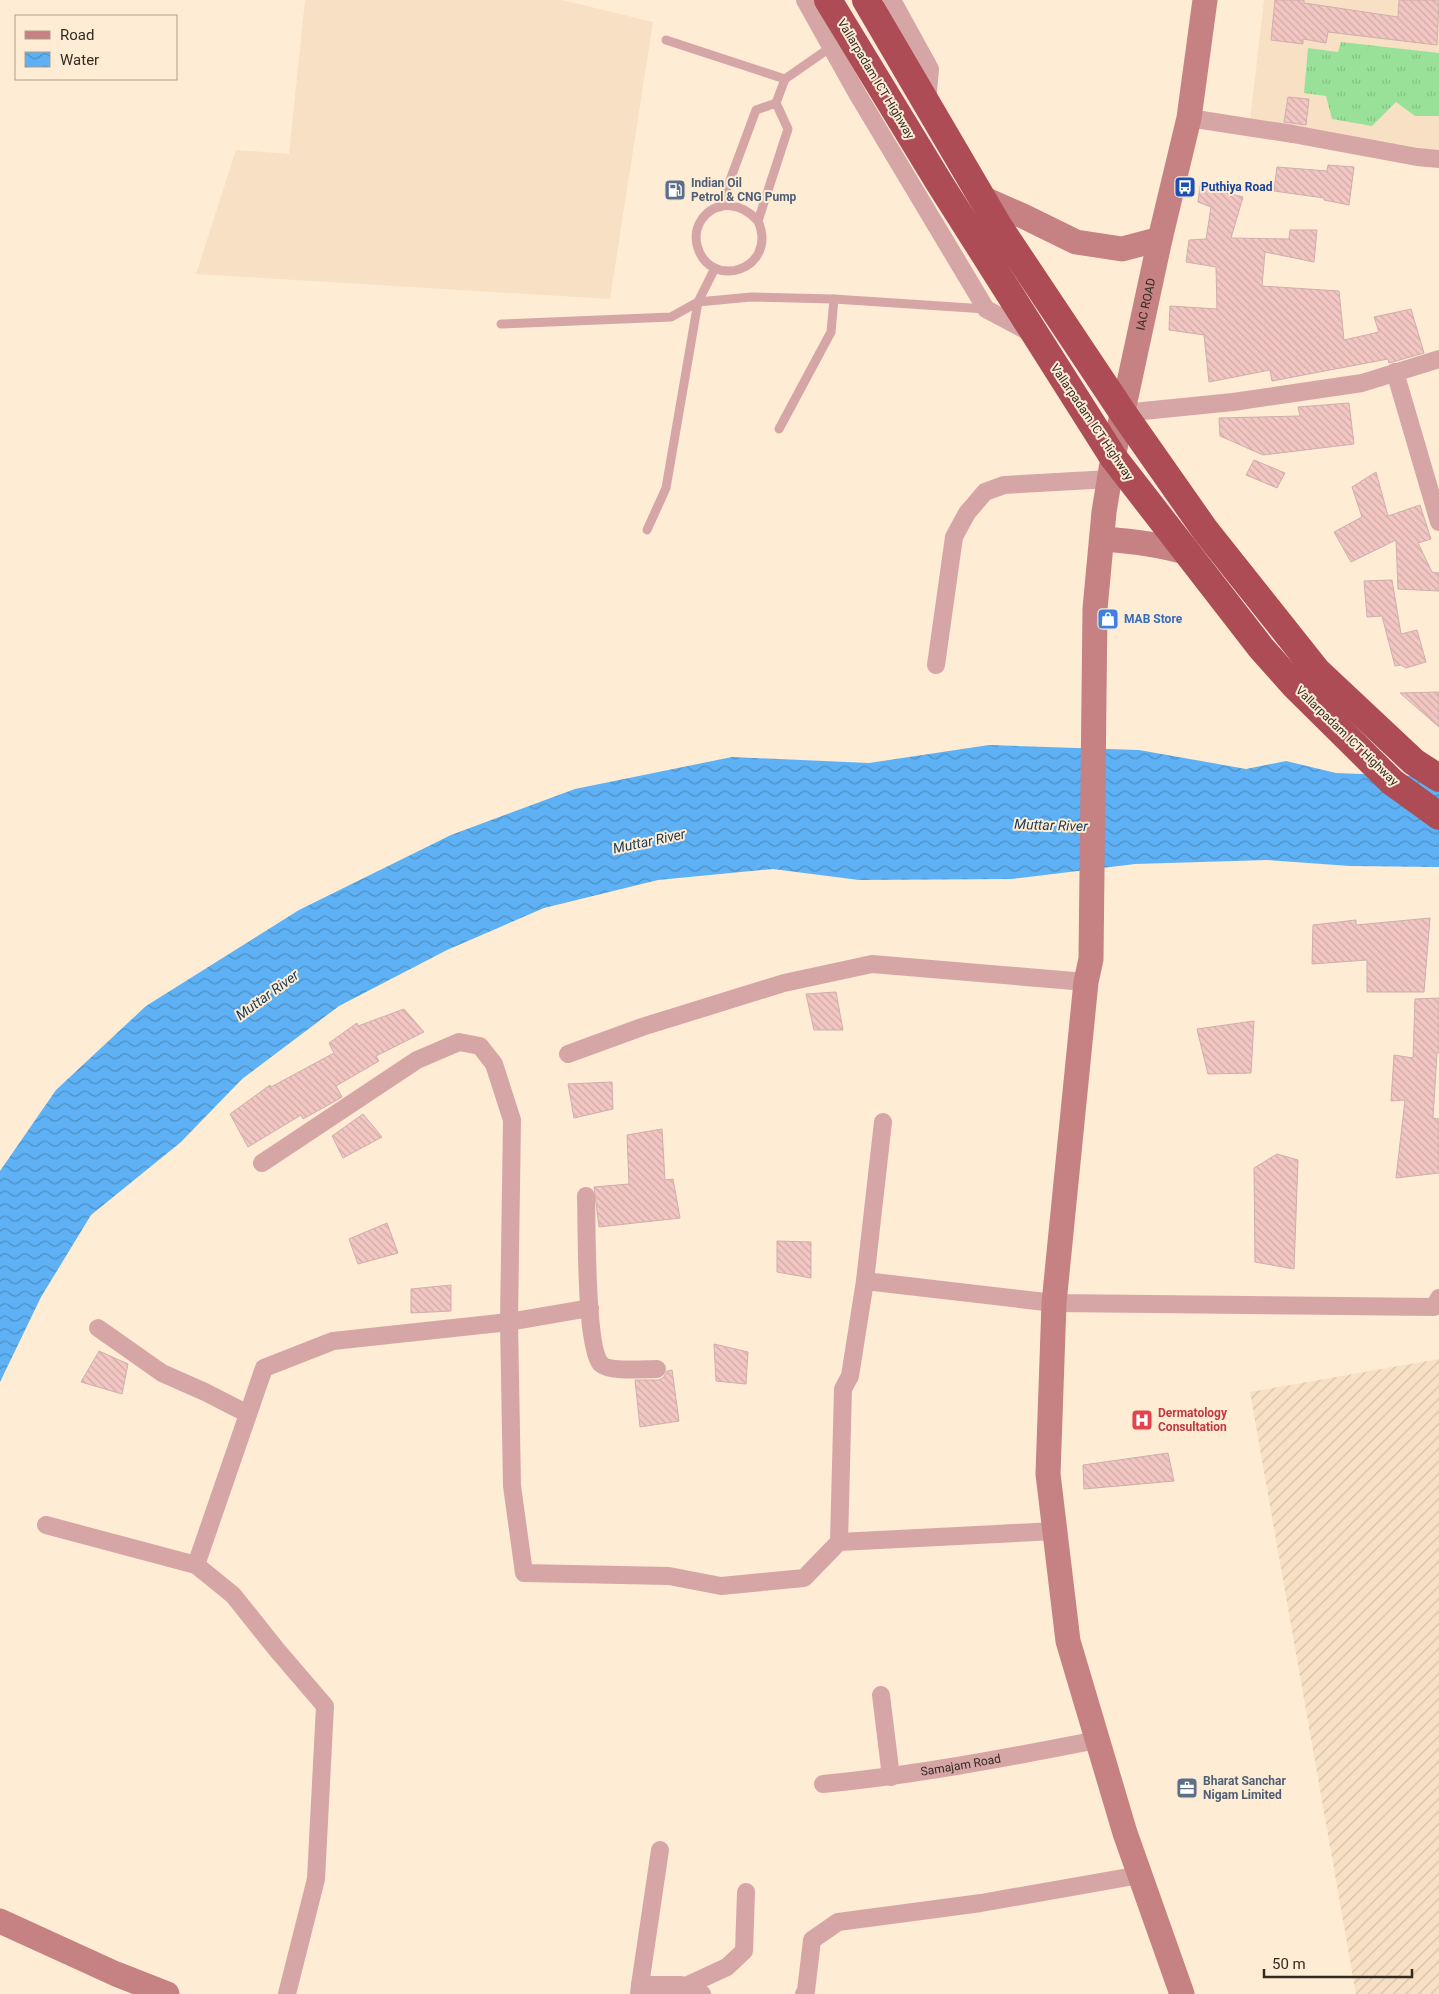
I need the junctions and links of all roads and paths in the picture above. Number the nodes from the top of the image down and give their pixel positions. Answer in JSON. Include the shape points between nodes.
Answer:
{"nodes":[{"id":1,"x":805,"y":0,"type":"edge"},
{"id":2,"x":828,"y":0,"type":"edge"},
{"id":3,"x":866,"y":0,"type":"edge"},
{"id":4,"x":892,"y":0,"type":"edge"},
{"id":5,"x":1205,"y":0,"type":"edge"},
{"id":6,"x":666,"y":40,"type":"dead end"},
{"id":7,"x":831,"y":48,"type":"junction"},
{"id":8,"x":786,"y":79,"type":"junction"},
{"id":9,"x":776,"y":103,"type":"junction"},
{"id":10,"x":927,"y":106,"type":"junction"},
{"id":11,"x":1189,"y":118,"type":"junction"},
{"id":12,"x":1439,"y":159,"type":"edge"},
{"id":13,"x":982,"y":198,"type":"junction"},
{"id":14,"x":720,"y":207,"type":"junction"},
{"id":15,"x":758,"y":221,"type":"junction"},
{"id":16,"x":1160,"y":239,"type":"junction"},
{"id":17,"x":715,"y":268,"type":"junction"},
{"id":18,"x":834,"y":299,"type":"junction"},
{"id":19,"x":698,"y":302,"type":"junction"},
{"id":20,"x":986,"y":309,"type":"junction"},
{"id":21,"x":501,"y":324,"type":"dead end"},
{"id":22,"x":1036,"y":335,"type":"junction"},
{"id":23,"x":1439,"y":359,"type":"edge"},
{"id":24,"x":1395,"y":372,"type":"junction"},
{"id":25,"x":1123,"y":413,"type":"junction"},
{"id":26,"x":779,"y":429,"type":"dead end"},
{"id":27,"x":1112,"y":468,"type":"junction"},
{"id":28,"x":1439,"y":522,"type":"edge"},
{"id":29,"x":647,"y":530,"type":"dead end"},
{"id":30,"x":1102,"y":539,"type":"junction"},
{"id":31,"x":1188,"y":553,"type":"junction"},
{"id":32,"x":936,"y":664,"type":"dead end"},
{"id":33,"x":1439,"y":778,"type":"edge"},
{"id":34,"x":1439,"y":816,"type":"edge"},
{"id":35,"x":1088,"y":970,"type":"junction"},
{"id":36,"x":568,"y":1054,"type":"dead end"},
{"id":37,"x":883,"y":1122,"type":"dead end"},
{"id":38,"x":262,"y":1163,"type":"dead end"},
{"id":39,"x":586,"y":1196,"type":"dead end"},
{"id":40,"x":865,"y":1281,"type":"junction"},
{"id":41,"x":1439,"y":1298,"type":"edge"},
{"id":42,"x":1054,"y":1303,"type":"junction"},
{"id":43,"x":590,"y":1308,"type":"junction"},
{"id":44,"x":509,"y":1322,"type":"junction"},
{"id":45,"x":98,"y":1328,"type":"dead end"},
{"id":46,"x":657,"y":1369,"type":"dead end"},
{"id":47,"x":248,"y":1414,"type":"junction"},
{"id":48,"x":46,"y":1525,"type":"dead end"},
{"id":49,"x":1055,"y":1531,"type":"junction"},
{"id":50,"x":839,"y":1542,"type":"junction"},
{"id":51,"x":196,"y":1565,"type":"junction"},
{"id":52,"x":881,"y":1696,"type":"dead end"},
{"id":53,"x":1097,"y":1740,"type":"junction"},
{"id":54,"x":891,"y":1777,"type":"junction"},
{"id":55,"x":823,"y":1784,"type":"dead end"},
{"id":56,"x":660,"y":1850,"type":"dead end"},
{"id":57,"x":1140,"y":1875,"type":"junction"},
{"id":58,"x":746,"y":1892,"type":"dead end"},
{"id":59,"x":0,"y":1920,"type":"edge"},
{"id":60,"x":686,"y":1986,"type":"junction"},
{"id":61,"x":640,"y":1990,"type":"edge"},
{"id":62,"x":167,"y":1994,"type":"edge"},
{"id":63,"x":287,"y":1994,"type":"edge"},
{"id":64,"x":702,"y":1994,"type":"edge"},
{"id":65,"x":804,"y":1994,"type":"edge"},
{"id":66,"x":1182,"y":1994,"type":"edge"}],
"edges":[{"from":1,"to":7,"type":"street"},
{"from":2,"to":22,"type":"highway","name":"Vallarpadam ICT Highway"},
{"from":3,"to":10,"type":"highway"},
{"from":4,"to":10,"type":"street","via":[[930,69]]},
{"from":5,"to":11,"type":"main road","name":"IAC ROAD"},
{"from":6,"to":8,"type":"lane"},
{"from":7,"to":8,"type":"lane"},
{"from":7,"to":20,"type":"street"},
{"from":8,"to":9,"type":"lane"},
{"from":9,"to":14,"type":"lane","via":[[756,110]]},
{"from":9,"to":15,"type":"lane","via":[[788,129]]},
{"from":10,"to":13,"type":"highway"},
{"from":11,"to":12,"type":"street"},
{"from":11,"to":16,"type":"main road","name":"IAC ROAD"},
{"from":13,"to":16,"type":"main road","via":[[1076,242],[1122,249]]},
{"from":13,"to":25,"type":"highway"},
{"from":14,"to":15,"type":"lane","via":[[742,207]]},
{"from":14,"to":17,"type":"lane","via":[[702,220],[696,241],[699,252]]},
{"from":15,"to":17,"type":"lane","via":[[763,242],[754,261],[736,271]]},
{"from":16,"to":25,"type":"main road","name":"IAC ROAD"},
{"from":17,"to":19,"type":"lane"},
{"from":18,"to":19,"type":"lane","via":[[751,297]]},
{"from":18,"to":20,"type":"lane"},
{"from":18,"to":26,"type":"lane","via":[[831,332]]},
{"from":19,"to":21,"type":"lane","via":[[671,317]]},
{"from":19,"to":29,"type":"lane","via":[[666,488]]},
{"from":20,"to":22,"type":"street"},
{"from":22,"to":27,"type":"highway","name":"Vallarpadam ICT Highway"},
{"from":23,"to":24,"type":"street"},
{"from":24,"to":25,"type":"street","via":[[1362,383]]},
{"from":24,"to":28,"type":"street"},
{"from":25,"to":27,"type":"main road","name":"IAC ROAD"},
{"from":25,"to":33,"type":"highway","via":[[1205,530],[1317,671],[1414,762]]},
{"from":27,"to":30,"type":"main road","name":"IAC ROAD"},
{"from":27,"to":31,"type":"highway","name":"Vallarpadam ICT Highway"},
{"from":27,"to":32,"type":"street","via":[[1004,485],[985,492],[967,512],[954,537]]},
{"from":30,"to":31,"type":"main road"},
{"from":30,"to":35,"type":"main road","name":"IAC ROAD","via":[[1095,609]]},
{"from":31,"to":34,"type":"highway","name":"Vallarpadam ICT Highway","via":[[1261,648],[1294,685],[1392,782]]},
{"from":35,"to":36,"type":"street","via":[[872,964],[784,983],[642,1027]]},
{"from":35,"to":42,"type":"main road","name":"IAC ROAD"},
{"from":37,"to":40,"type":"street"},
{"from":38,"to":44,"type":"street","via":[[417,1060],[459,1042],[480,1046],[494,1064],[512,1120]]},
{"from":39,"to":43,"type":"street"},
{"from":40,"to":42,"type":"street"},
{"from":40,"to":50,"type":"street","via":[[850,1376],[843,1389]]},
{"from":41,"to":42,"type":"street","via":[[1434,1307]]},
{"from":42,"to":49,"type":"main road","name":"IAC ROAD","via":[[1048,1474]]},
{"from":43,"to":44,"type":"street"},
{"from":43,"to":46,"type":"street","via":[[595,1350],[602,1365],[612,1369]]},
{"from":44,"to":47,"type":"street","via":[[333,1341],[264,1368]]},
{"from":44,"to":50,"type":"street","via":[[512,1486],[524,1572],[669,1576],[721,1586],[804,1578]]},
{"from":45,"to":47,"type":"street","via":[[162,1373]]},
{"from":47,"to":51,"type":"street"},
{"from":48,"to":51,"type":"street"},
{"from":49,"to":50,"type":"street"},
{"from":49,"to":53,"type":"main road","name":"IAC ROAD","via":[[1068,1641]]},
{"from":51,"to":63,"type":"street","via":[[233,1595],[326,1706],[316,1879]]},
{"from":52,"to":54,"type":"street"},
{"from":53,"to":54,"type":"street","name":"Samajam Road"},
{"from":53,"to":57,"type":"main road","name":"IAC ROAD"},
{"from":54,"to":55,"type":"street","name":"Samajam Road"},
{"from":56,"to":61,"type":"street"},
{"from":57,"to":65,"type":"street","via":[[981,1903],[838,1922],[812,1940]]},
{"from":57,"to":66,"type":"main road","name":"IAC ROAD"},
{"from":58,"to":60,"type":"street","via":[[744,1951],[727,1967]]},
{"from":59,"to":62,"type":"main road"},
{"from":60,"to":61,"type":"street"},
{"from":60,"to":64,"type":"street"}]}
